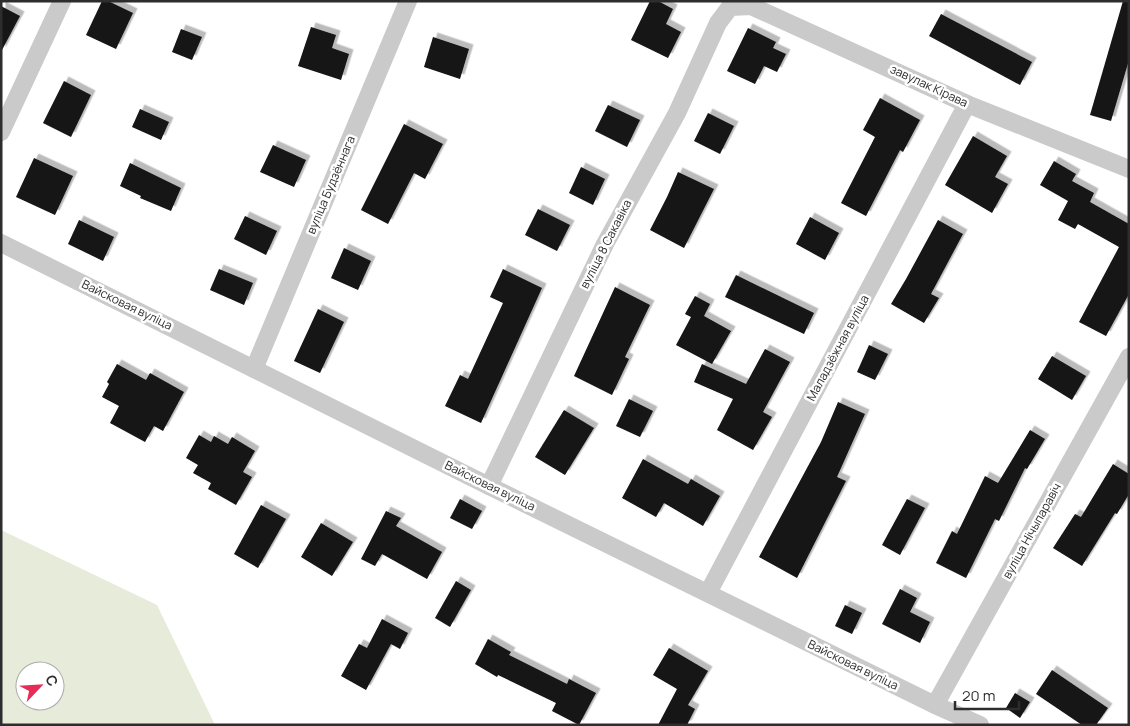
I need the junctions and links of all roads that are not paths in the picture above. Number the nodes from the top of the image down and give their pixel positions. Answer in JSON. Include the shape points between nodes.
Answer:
{"nodes":[{"id":1,"x":62,"y":1,"type":"edge"},
{"id":2,"x":408,"y":1,"type":"edge"},
{"id":3,"x":729,"y":4,"type":"edge"},
{"id":4,"x":967,"y":104,"type":"junction"},
{"id":5,"x":1,"y":132,"type":"edge"},
{"id":6,"x":1129,"y":169,"type":"edge"},
{"id":7,"x":1,"y":243,"type":"edge"},
{"id":8,"x":1129,"y":357,"type":"edge"},
{"id":9,"x":254,"y":369,"type":"junction"},
{"id":10,"x":488,"y":486,"type":"junction"},
{"id":11,"x":708,"y":593,"type":"junction"},
{"id":12,"x":935,"y":705,"type":"junction"},
{"id":13,"x":980,"y":725,"type":"edge"}],
"edges":[{"from":1,"to":5,"type":"street"},
{"from":2,"to":9,"type":"street","name":"вуліца Будзённага"},
{"from":3,"to":4,"type":"street","name":"завулак Кірава","via":[[751,6]]},
{"from":3,"to":10,"type":"street","name":"вуліца 8 Сакавіка","via":[[677,113],[605,244]]},
{"from":4,"to":6,"type":"street","name":"завулак Кірава"},
{"from":4,"to":11,"type":"street","name":"Маладзёжная вуліца"},
{"from":7,"to":9,"type":"street","name":"Вайсковая вуліца"},
{"from":8,"to":12,"type":"street","name":"вуліца Нічыпаравіч"},
{"from":9,"to":10,"type":"street","name":"Вайсковая вуліца"},
{"from":10,"to":11,"type":"street","name":"Вайсковая вуліца"},
{"from":11,"to":12,"type":"street","name":"Вайсковая вуліца"},
{"from":12,"to":13,"type":"street","name":"Вайсковая вуліца"}]}
